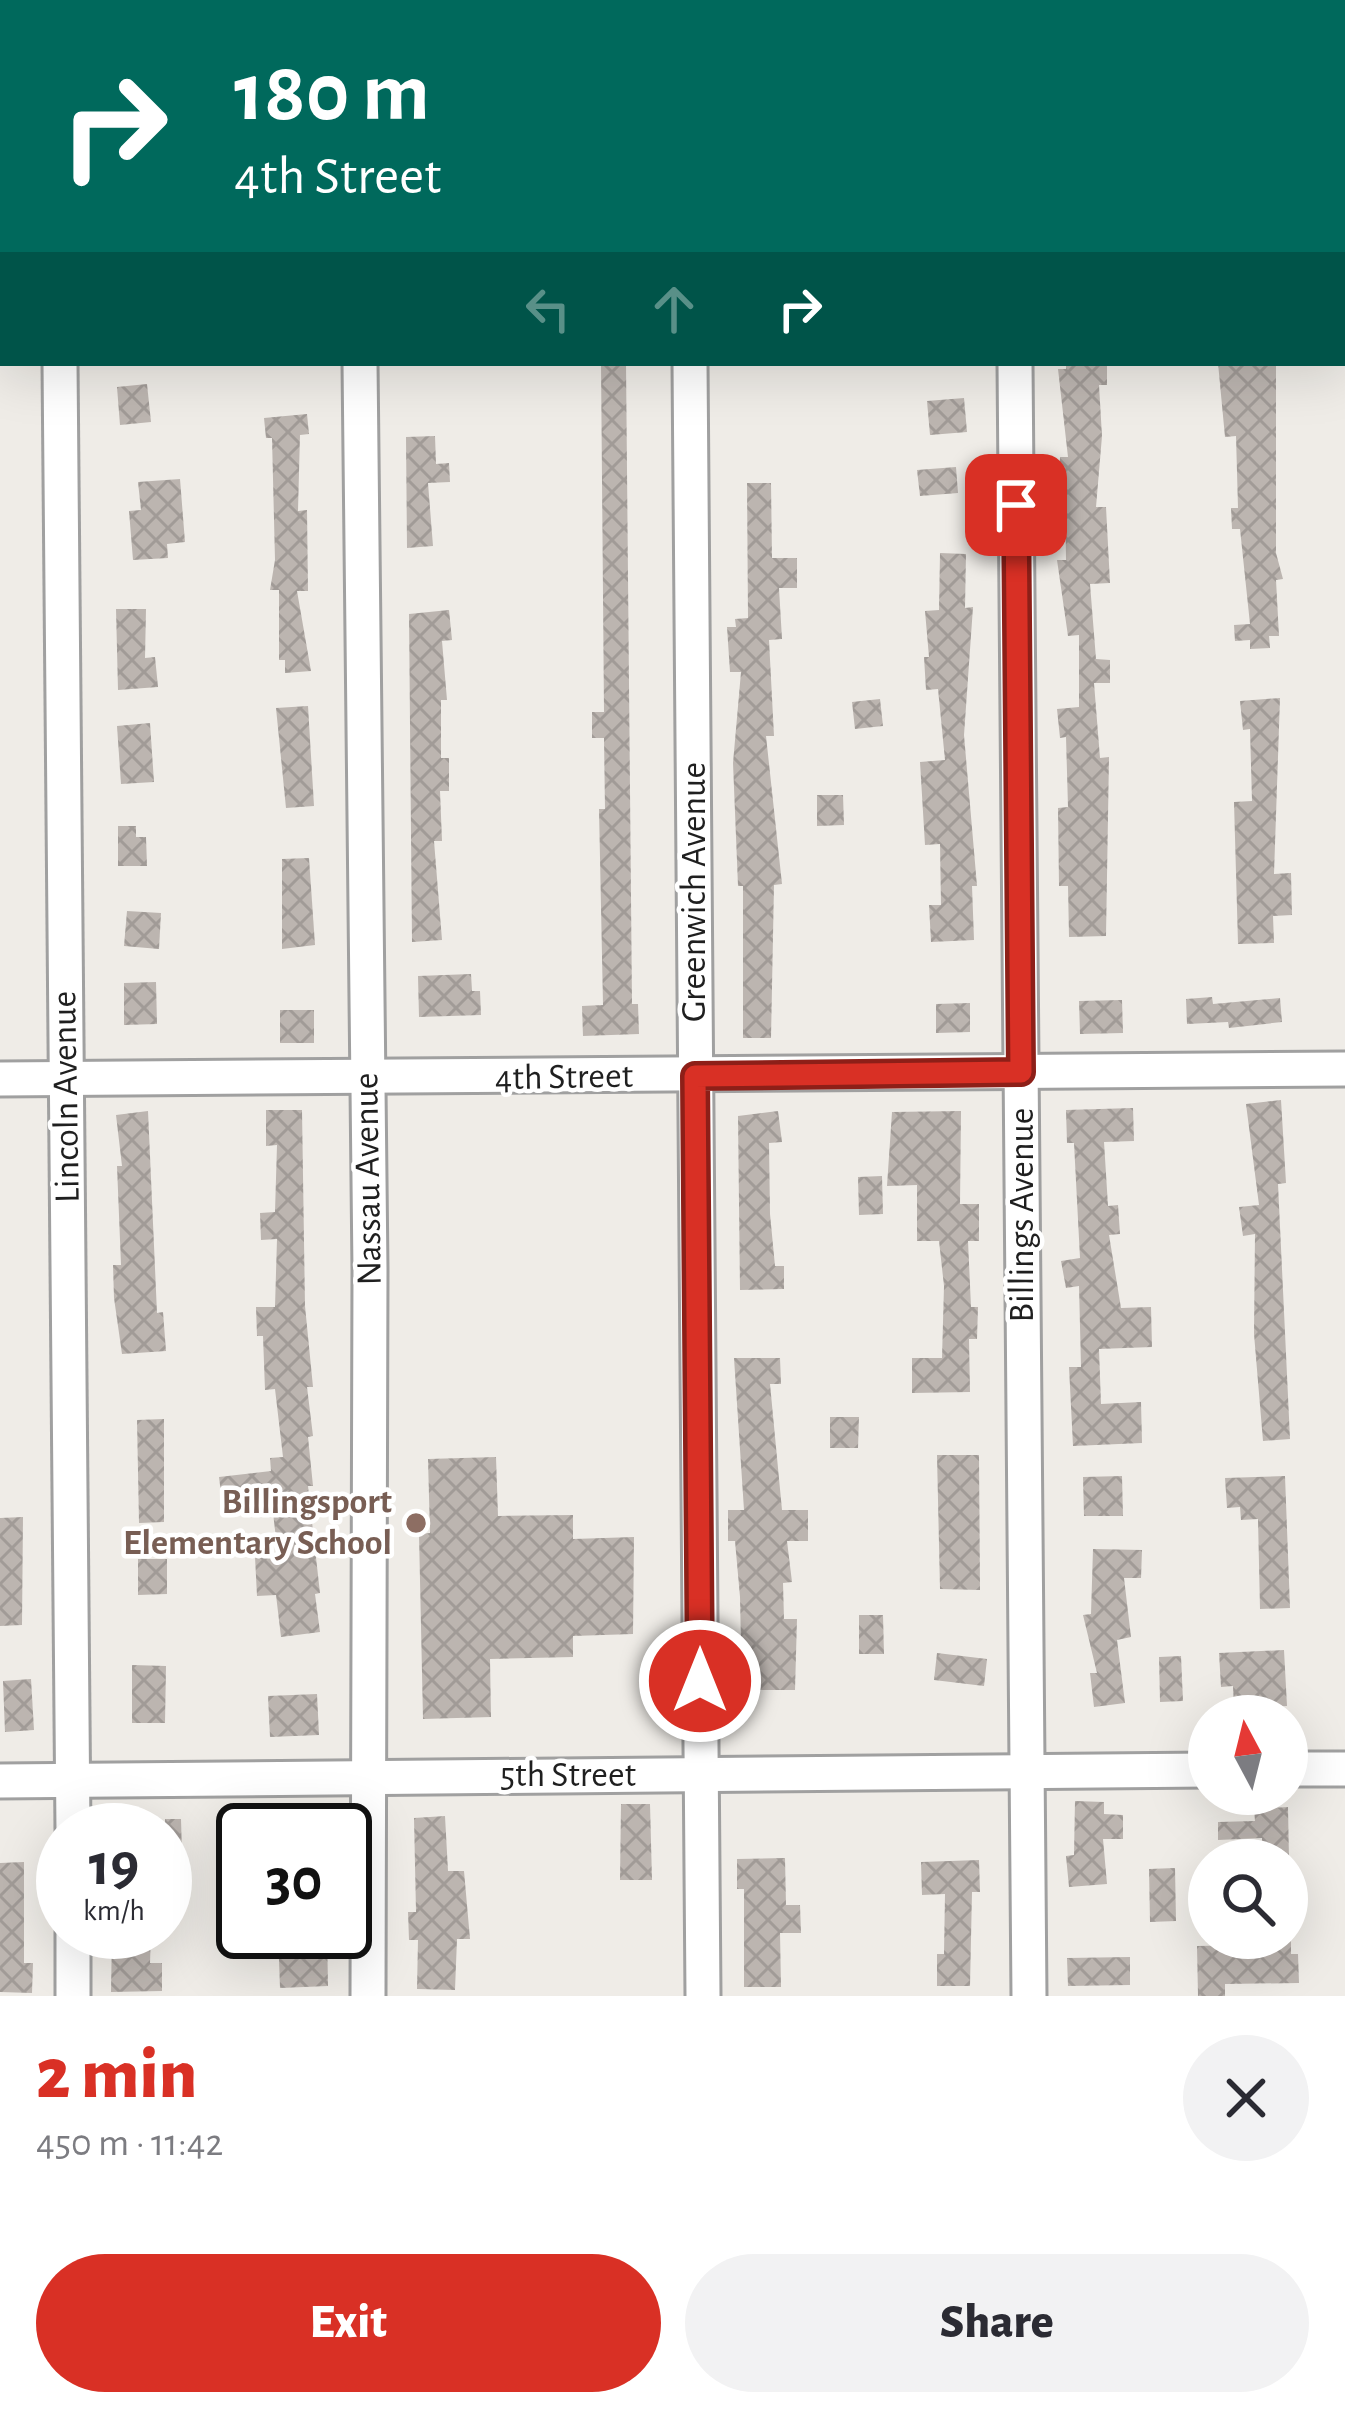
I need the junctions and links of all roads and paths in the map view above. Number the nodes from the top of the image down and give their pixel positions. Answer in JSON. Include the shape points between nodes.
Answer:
{"nodes":[{"id":1,"x":60,"y":366,"type":"edge"},
{"id":2,"x":360,"y":366,"type":"edge"},
{"id":3,"x":690,"y":366,"type":"edge"},
{"id":4,"x":1015,"y":366,"type":"edge"},
{"id":5,"x":1345,"y":1069,"type":"edge"},
{"id":6,"x":1021,"y":1072,"type":"junction"},
{"id":7,"x":695,"y":1076,"type":"junction"},
{"id":8,"x":0,"y":1079,"type":"edge"},
{"id":9,"x":368,"y":1079,"type":"junction"},
{"id":10,"x":66,"y":1082,"type":"junction"},
{"id":11,"x":1345,"y":1768,"type":"edge"},
{"id":12,"x":1308,"y":1769,"type":"edge"},
{"id":13,"x":1188,"y":1770,"type":"edge"},
{"id":14,"x":1026,"y":1773,"type":"junction"},
{"id":15,"x":701,"y":1774,"type":"junction"},
{"id":16,"x":368,"y":1776,"type":"junction"},
{"id":17,"x":73,"y":1779,"type":"junction"},
{"id":18,"x":0,"y":1781,"type":"edge"},
{"id":19,"x":73,"y":1803,"type":"edge"},
{"id":20,"x":73,"y":1959,"type":"edge"},
{"id":21,"x":73,"y":1996,"type":"edge"},
{"id":22,"x":368,"y":1996,"type":"edge"},
{"id":23,"x":703,"y":1996,"type":"edge"},
{"id":24,"x":1029,"y":1996,"type":"edge"}],
"edges":[{"from":1,"to":10,"type":"street","name":"Lincoln Avenue"},
{"from":2,"to":9,"type":"street","name":"Nassau Avenue"},
{"from":3,"to":7,"type":"street","name":"Greenwich Avenue"},
{"from":4,"to":6,"type":"street","name":"Billings Avenue"},
{"from":5,"to":6,"type":"street","name":"4th Street"},
{"from":6,"to":7,"type":"street","name":"4th Street"},
{"from":6,"to":14,"type":"street","name":"Billings Avenue"},
{"from":7,"to":9,"type":"street","name":"4th Street"},
{"from":7,"to":15,"type":"street","name":"Greenwich Avenue"},
{"from":8,"to":10,"type":"street","name":"4th Street"},
{"from":9,"to":10,"type":"street","name":"4th Street"},
{"from":9,"to":16,"type":"street","name":"Nassau Avenue"},
{"from":10,"to":17,"type":"street","name":"Lincoln Avenue"},
{"from":11,"to":12,"type":"street"},
{"from":13,"to":14,"type":"street","name":"5th Street"},
{"from":14,"to":15,"type":"street","name":"5th Street"},
{"from":14,"to":24,"type":"street","name":"Billings Avenue"},
{"from":15,"to":16,"type":"street","name":"5th Street"},
{"from":15,"to":23,"type":"street","name":"Greenwich Avenue"},
{"from":16,"to":17,"type":"street","name":"5th Street"},
{"from":16,"to":22,"type":"street","name":"Nassau Avenue"},
{"from":17,"to":18,"type":"street","name":"5th Street"},
{"from":17,"to":19,"type":"street","name":"Lincoln Avenue"},
{"from":20,"to":21,"type":"street"}]}
